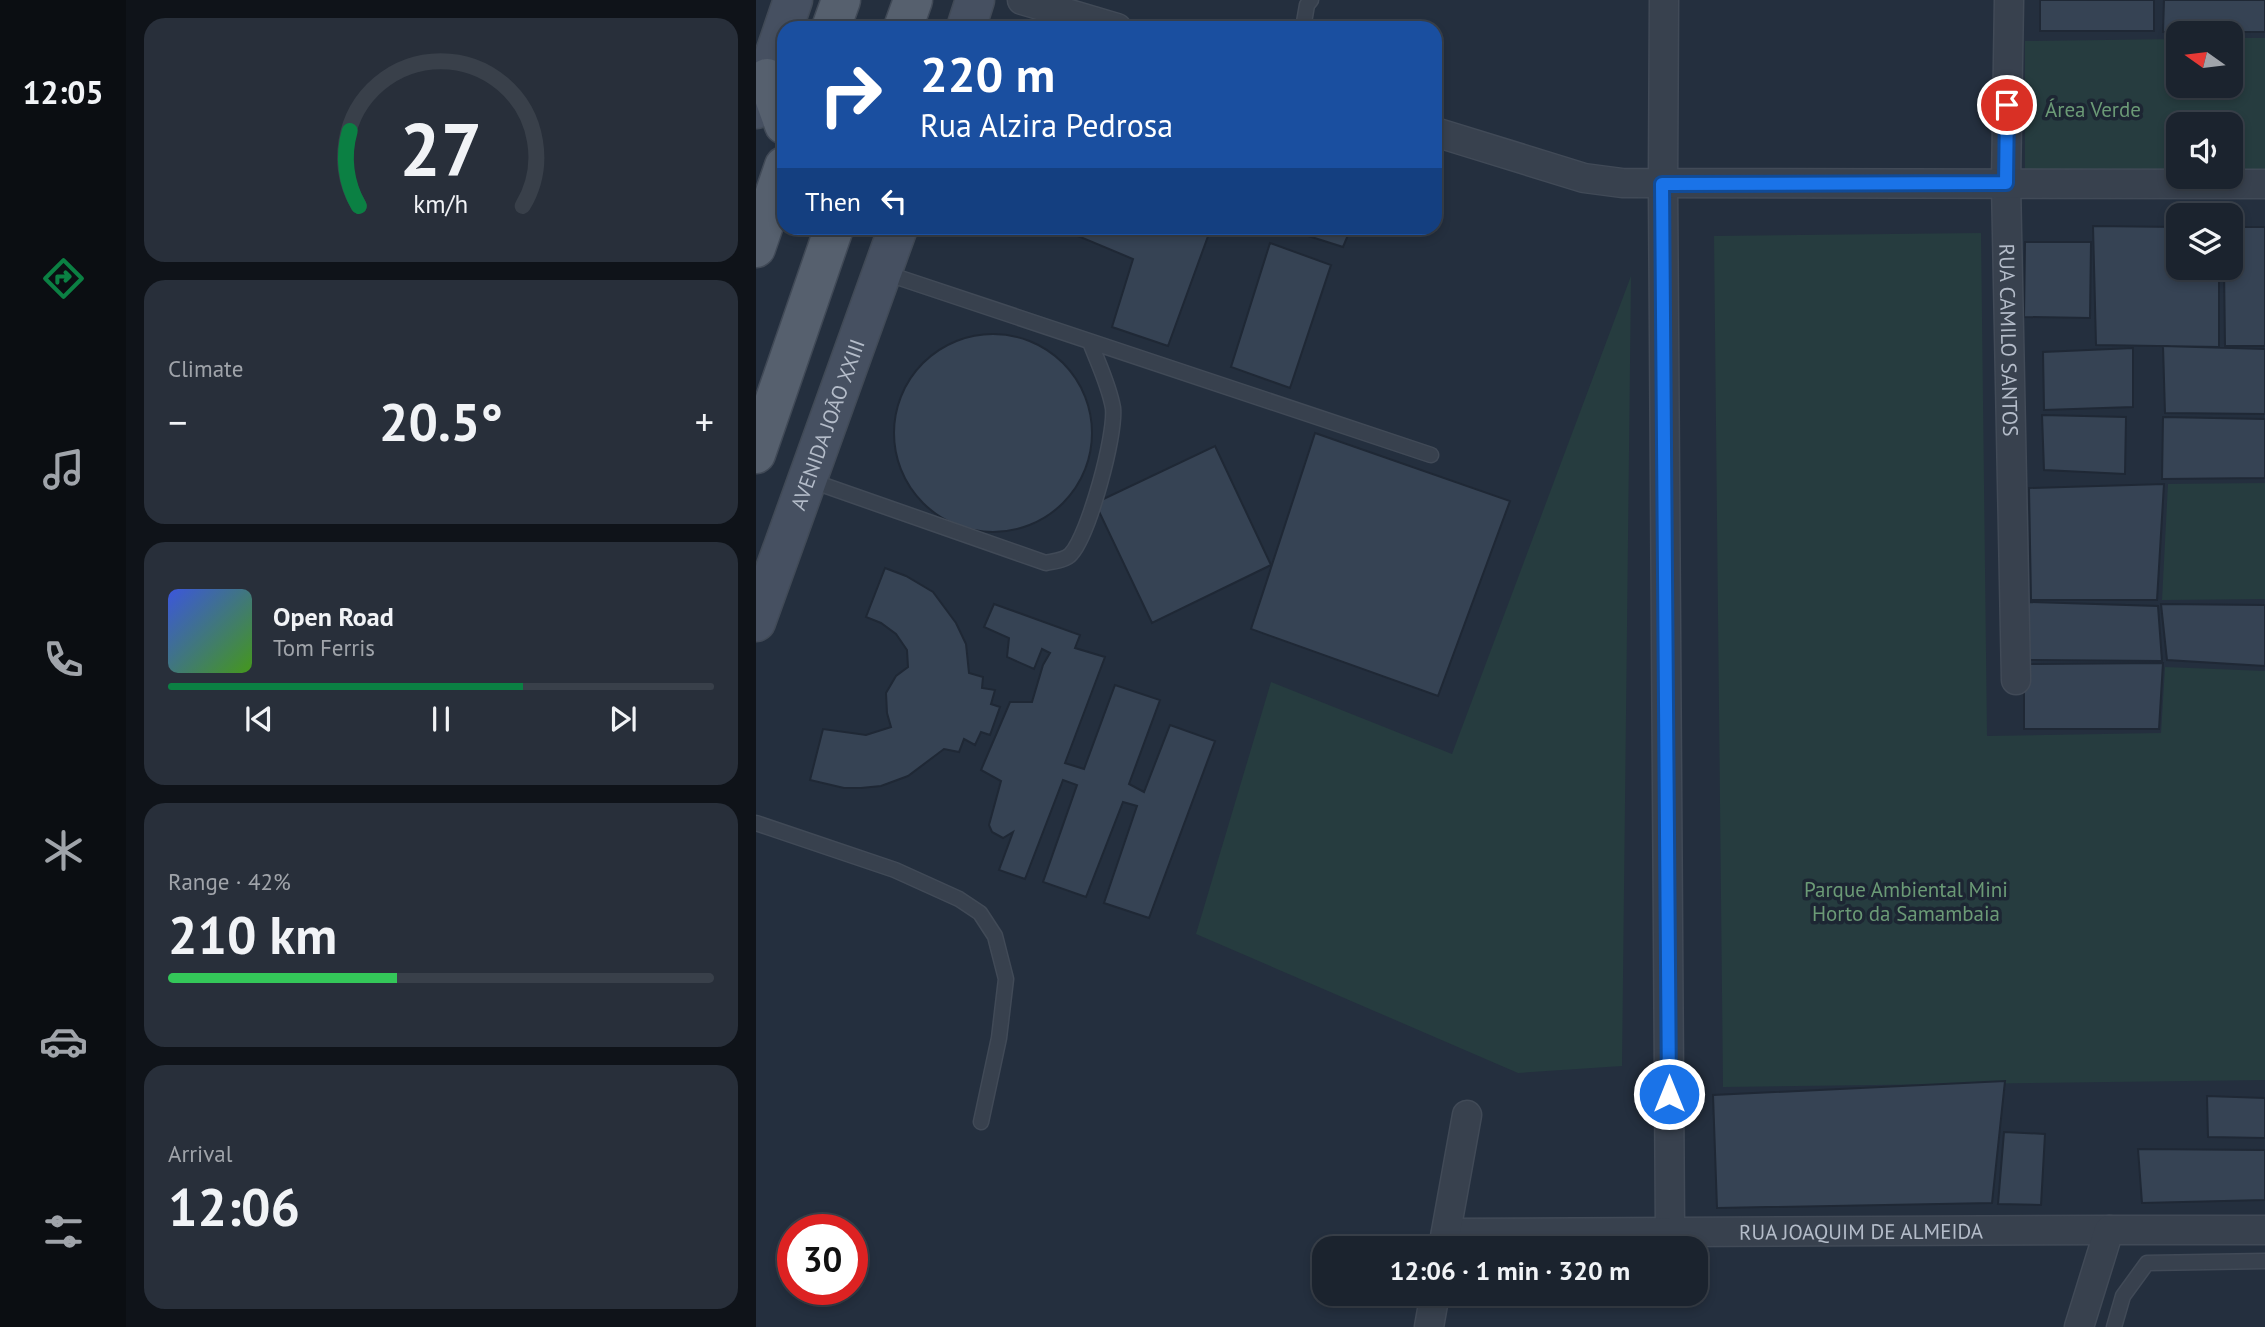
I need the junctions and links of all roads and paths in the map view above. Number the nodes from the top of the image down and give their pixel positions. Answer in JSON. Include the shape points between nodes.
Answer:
{"nodes":[{"id":1,"x":793,"y":0,"type":"edge"},
{"id":2,"x":841,"y":0,"type":"edge"},
{"id":3,"x":913,"y":0,"type":"edge"},
{"id":4,"x":975,"y":0,"type":"edge"},
{"id":5,"x":1022,"y":0,"type":"edge"},
{"id":6,"x":1311,"y":0,"type":"edge"},
{"id":7,"x":1664,"y":0,"type":"edge"},
{"id":8,"x":2009,"y":0,"type":"edge"},
{"id":9,"x":786,"y":21,"type":"edge"},
{"id":10,"x":834,"y":21,"type":"edge"},
{"id":11,"x":906,"y":21,"type":"edge"},
{"id":12,"x":968,"y":21,"type":"edge"},
{"id":13,"x":1093,"y":21,"type":"edge"},
{"id":14,"x":1304,"y":21,"type":"edge"},
{"id":15,"x":777,"y":49,"type":"edge"},
{"id":16,"x":762,"y":94,"type":"edge"},
{"id":17,"x":777,"y":115,"type":"edge"},
{"id":18,"x":1442,"y":134,"type":"edge"},
{"id":19,"x":2006,"y":183,"type":"junction"},
{"id":20,"x":1662,"y":184,"type":"junction"},
{"id":21,"x":2265,"y":184,"type":"edge"},
{"id":22,"x":777,"y":186,"type":"edge"},
{"id":23,"x":832,"y":235,"type":"edge"},
{"id":24,"x":896,"y":235,"type":"edge"},
{"id":25,"x":756,"y":248,"type":"edge"},
{"id":26,"x":883,"y":273,"type":"junction"},
{"id":27,"x":1090,"y":342,"type":"junction"},
{"id":28,"x":756,"y":454,"type":"edge"},
{"id":29,"x":1431,"y":455,"type":"dead end"},
{"id":30,"x":808,"y":480,"type":"junction"},
{"id":31,"x":756,"y":622,"type":"edge"},
{"id":32,"x":2016,"y":680,"type":"dead end"},
{"id":33,"x":756,"y":823,"type":"edge"},
{"id":34,"x":1467,"y":1115,"type":"dead end"},
{"id":35,"x":981,"y":1122,"type":"dead end"},
{"id":36,"x":2109,"y":1230,"type":"junction"},
{"id":37,"x":2265,"y":1230,"type":"edge"},
{"id":38,"x":1670,"y":1231,"type":"junction"},
{"id":39,"x":1446,"y":1236,"type":"edge"},
{"id":40,"x":1545,"y":1236,"type":"edge"},
{"id":41,"x":2265,"y":1261,"type":"edge"},
{"id":42,"x":1433,"y":1306,"type":"edge"},
{"id":43,"x":1429,"y":1327,"type":"edge"},
{"id":44,"x":2079,"y":1327,"type":"edge"},
{"id":45,"x":2114,"y":1327,"type":"edge"}],
"edges":[{"from":1,"to":9,"type":"street"},
{"from":2,"to":10,"type":"main road"},
{"from":3,"to":11,"type":"main road"},
{"from":4,"to":12,"type":"street"},
{"from":5,"to":13,"type":"street"},
{"from":6,"to":14,"type":"lane"},
{"from":7,"to":20,"type":"street"},
{"from":8,"to":19,"type":"street","name":"RUA CAMILO SANTOS"},
{"from":15,"to":16,"type":"street"},
{"from":16,"to":17,"type":"main road"},
{"from":18,"to":20,"type":"street","via":[[1584,178]]},
{"from":19,"to":20,"type":"street"},
{"from":19,"to":21,"type":"street"},
{"from":19,"to":32,"type":"street","name":"RUA CAMILO SANTOS"},
{"from":20,"to":38,"type":"street"},
{"from":22,"to":25,"type":"main road"},
{"from":23,"to":28,"type":"main road"},
{"from":24,"to":26,"type":"street","name":"AVENIDA JOÃO XXIII"},
{"from":26,"to":27,"type":"lane"},
{"from":26,"to":30,"type":"street","name":"AVENIDA JOÃO XXIII"},
{"from":27,"to":29,"type":"lane"},
{"from":27,"to":30,"type":"lane","via":[[1109,389],[1111,440],[1083,538],[1069,557],[1046,563]]},
{"from":30,"to":31,"type":"street","name":"AVENIDA JOÃO XXIII"},
{"from":33,"to":35,"type":"lane","via":[[895,870],[980,913],[995,936],[1006,979]]},
{"from":34,"to":39,"type":"street"},
{"from":36,"to":37,"type":"street","name":"RUA JOAQUIM DE ALMEIDA"},
{"from":36,"to":38,"type":"street","name":"RUA JOAQUIM DE ALMEIDA"},
{"from":36,"to":44,"type":"street"},
{"from":38,"to":40,"type":"street","name":"RUA JOAQUIM DE ALMEIDA"},
{"from":41,"to":45,"type":"lane","via":[[2147,1263],[2123,1296]]},
{"from":42,"to":43,"type":"street"}]}
